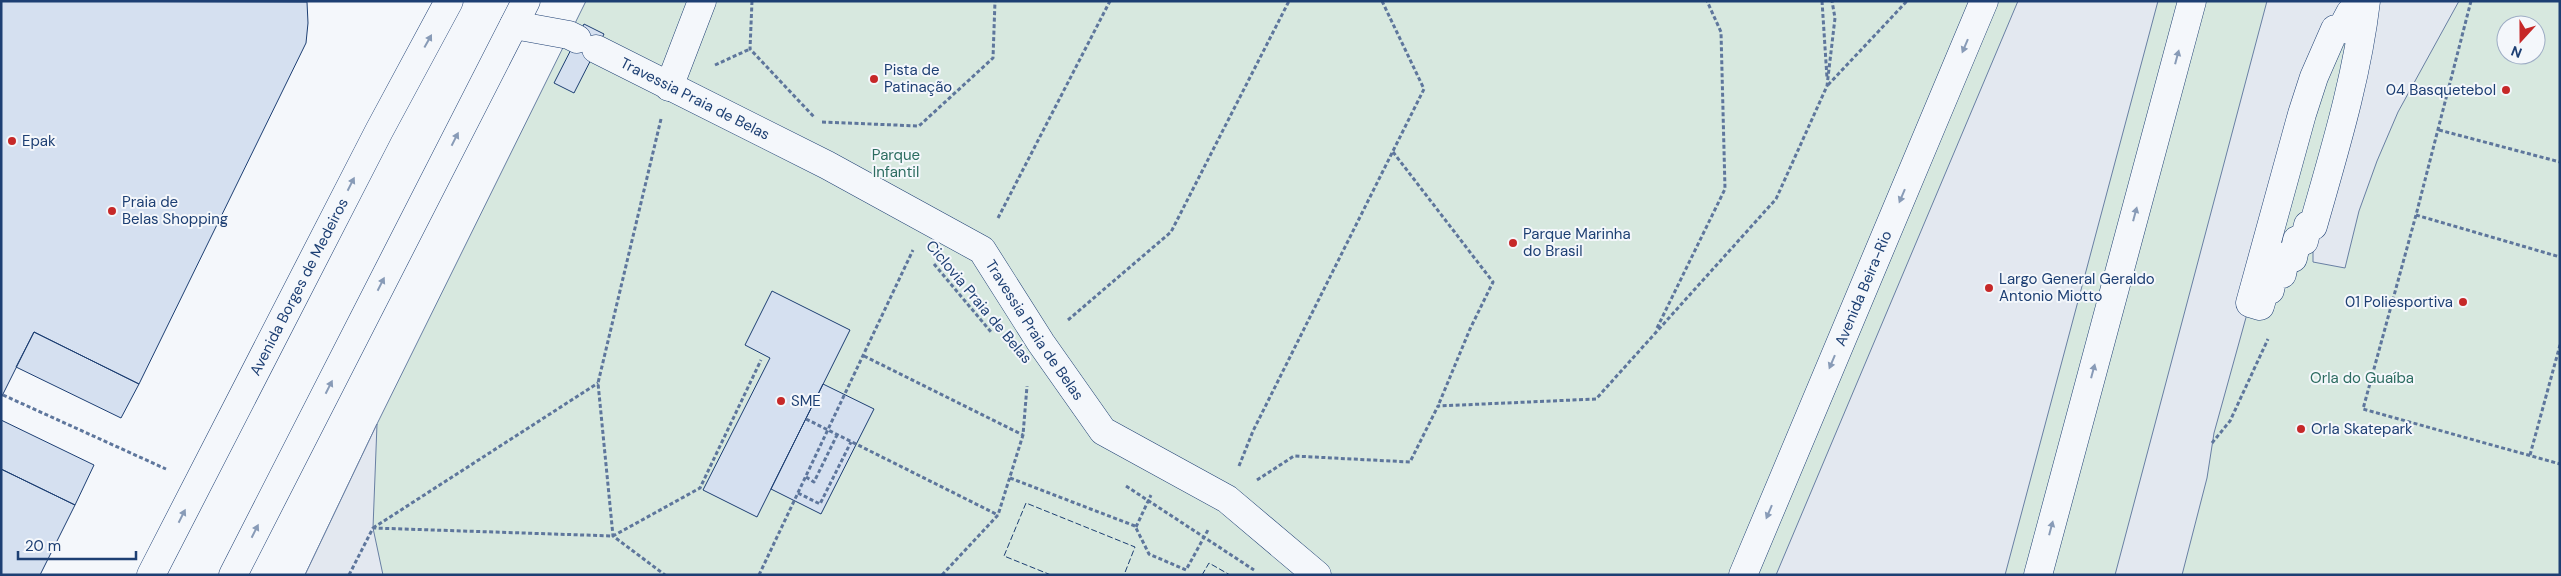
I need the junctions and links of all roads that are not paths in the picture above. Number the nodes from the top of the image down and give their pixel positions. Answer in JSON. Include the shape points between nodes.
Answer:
{"nodes":[{"id":1,"x":449,"y":1,"type":"edge"},
{"id":2,"x":702,"y":1,"type":"edge"},
{"id":3,"x":1984,"y":1,"type":"edge"},
{"id":4,"x":2192,"y":1,"type":"edge"},
{"id":5,"x":2362,"y":1,"type":"edge"},
{"id":6,"x":2366,"y":1,"type":"edge"},
{"id":7,"x":520,"y":13,"type":"edge"},
{"id":8,"x":669,"y":87,"type":"junction"},
{"id":9,"x":151,"y":575,"type":"edge"},
{"id":10,"x":233,"y":575,"type":"edge"},
{"id":11,"x":1317,"y":575,"type":"edge"},
{"id":12,"x":1743,"y":575,"type":"edge"},
{"id":13,"x":2038,"y":575,"type":"edge"}],
"edges":[{"from":9,"to":1,"type":"main road","name":"Avenida Borges de Medeiros","one_way":true},
{"from":2,"to":8,"type":"main road"},
{"from":3,"to":12,"type":"main road","name":"Avenida Beira-Rio","one_way":true},
{"from":13,"to":4,"type":"main road","one_way":true},
{"from":5,"to":6,"type":"main road","via":[[2350,13],[2341,30],[2335,29],[2314,77],[2250,303],[2260,306],[2265,288],[2270,290],[2274,272],[2282,274],[2286,256],[2293,258],[2297,240],[2304,242],[2308,225],[2313,226],[2352,87]]},
{"from":7,"to":8,"type":"main road","name":"Travessia Praia de Belas"},
{"from":10,"to":7,"type":"main road","one_way":true},
{"from":8,"to":11,"type":"main road","name":"Travessia Praia de Belas","via":[[827,165],[982,250],[1041,343],[1103,431],[1226,500]]}]}
